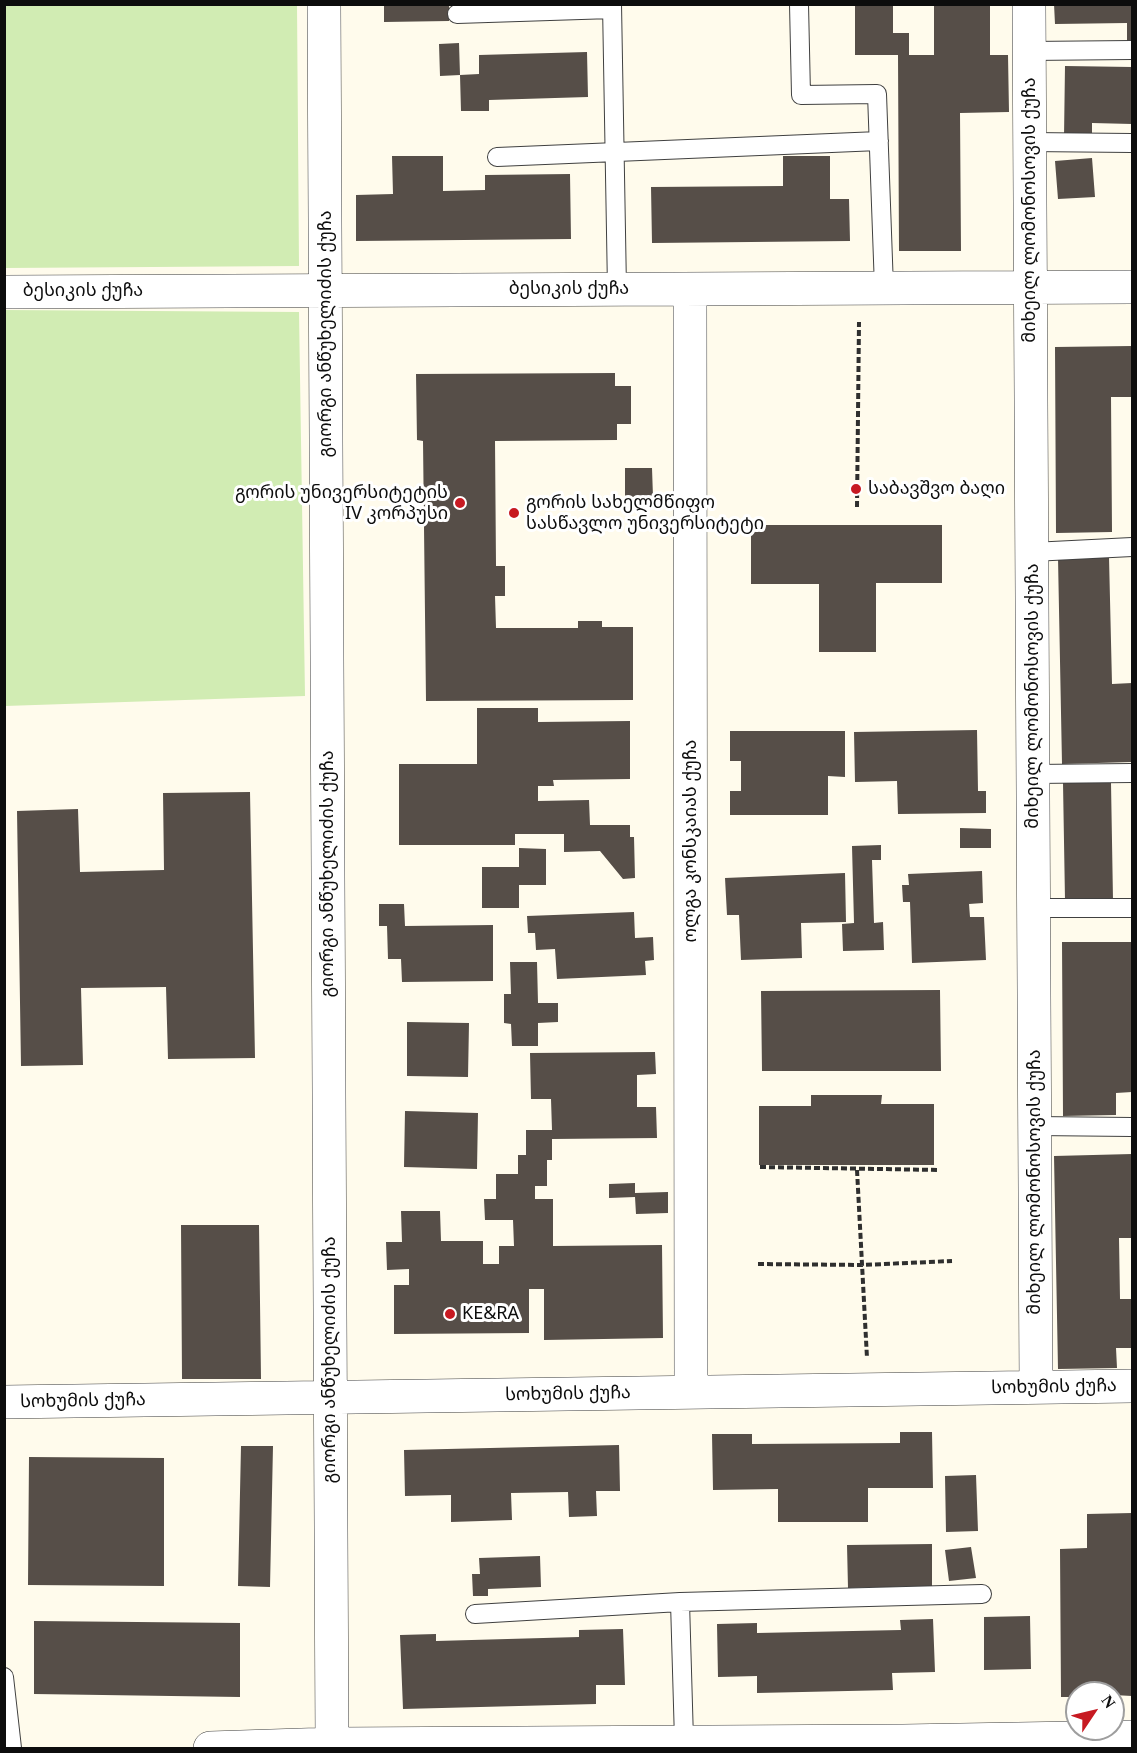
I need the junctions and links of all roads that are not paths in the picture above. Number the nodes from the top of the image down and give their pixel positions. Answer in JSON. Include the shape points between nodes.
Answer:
{"nodes":[{"id":1,"x":324,"y":4,"type":"edge"},
{"id":2,"x":799,"y":4,"type":"edge"},
{"id":3,"x":1029,"y":4,"type":"edge"},
{"id":4,"x":612,"y":7,"type":"edge"},
{"id":5,"x":457,"y":14,"type":"dead end"},
{"id":6,"x":1132,"y":50,"type":"edge"},
{"id":7,"x":1029,"y":51,"type":"junction"},
{"id":8,"x":879,"y":141,"type":"junction"},
{"id":9,"x":1029,"y":142,"type":"junction"},
{"id":10,"x":1132,"y":142,"type":"edge"},
{"id":11,"x":615,"y":152,"type":"junction"},
{"id":12,"x":497,"y":157,"type":"dead end"},
{"id":13,"x":1132,"y":287,"type":"edge"},
{"id":14,"x":872,"y":288,"type":"junction"},
{"id":15,"x":1030,"y":288,"type":"junction"},
{"id":16,"x":617,"y":289,"type":"junction"},
{"id":17,"x":690,"y":289,"type":"junction"},
{"id":18,"x":326,"y":290,"type":"junction"},
{"id":19,"x":4,"y":292,"type":"edge"},
{"id":20,"x":1132,"y":547,"type":"edge"},
{"id":21,"x":1032,"y":552,"type":"junction"},
{"id":22,"x":1132,"y":773,"type":"edge"},
{"id":23,"x":1034,"y":774,"type":"junction"},
{"id":24,"x":1033,"y":908,"type":"junction"},
{"id":25,"x":1132,"y":908,"type":"edge"},
{"id":26,"x":1035,"y":1126,"type":"junction"},
{"id":27,"x":1132,"y":1127,"type":"edge"},
{"id":28,"x":1132,"y":1386,"type":"edge"},
{"id":29,"x":1036,"y":1388,"type":"junction"},
{"id":30,"x":692,"y":1392,"type":"junction"},
{"id":31,"x":330,"y":1398,"type":"junction"},
{"id":32,"x":4,"y":1402,"type":"edge"},
{"id":33,"x":982,"y":1594,"type":"dead end"},
{"id":34,"x":680,"y":1602,"type":"junction"},
{"id":35,"x":475,"y":1614,"type":"dead end"},
{"id":36,"x":4,"y":1677,"type":"edge"},
{"id":37,"x":1132,"y":1737,"type":"edge"},
{"id":38,"x":684,"y":1740,"type":"junction"},
{"id":39,"x":332,"y":1746,"type":"edge"},
{"id":40,"x":12,"y":1749,"type":"edge"},
{"id":41,"x":210,"y":1749,"type":"edge"}],
"edges":[{"from":1,"to":18,"type":"street","name":"გიორგი ანწუხელიძის ქუჩა"},
{"from":2,"to":8,"type":"lane","via":[[801,95],[877,94]]},
{"from":3,"to":7,"type":"street","name":"მიხეილ ლომონოსოვის ქუჩა"},
{"from":4,"to":5,"type":"lane"},
{"from":4,"to":11,"type":"lane"},
{"from":6,"to":7,"type":"lane"},
{"from":7,"to":9,"type":"street","name":"მიხეილ ლომონოსოვის ქუჩა"},
{"from":8,"to":11,"type":"lane"},
{"from":8,"to":14,"type":"lane"},
{"from":9,"to":10,"type":"lane"},
{"from":9,"to":15,"type":"street","name":"მიხეილ ლომონოსოვის ქუჩა"},
{"from":11,"to":12,"type":"lane"},
{"from":11,"to":16,"type":"lane"},
{"from":13,"to":15,"type":"street","name":"ბესიკის ქუჩა"},
{"from":14,"to":15,"type":"street","name":"ბესიკის ქუჩა"},
{"from":14,"to":17,"type":"street","name":"ბესიკის ქუჩა"},
{"from":15,"to":21,"type":"street","name":"მიხეილ ლომონოსოვის ქუჩა"},
{"from":16,"to":17,"type":"street","name":"ბესიკის ქუჩა"},
{"from":16,"to":18,"type":"street","name":"ბესიკის ქუჩა"},
{"from":17,"to":30,"type":"street","name":"ოლგა კონსკაიას ქუჩა"},
{"from":18,"to":19,"type":"street","name":"ბესიკის ქუჩა"},
{"from":18,"to":31,"type":"street","name":"გიორგი ანწუხელიძის ქუჩა"},
{"from":20,"to":21,"type":"lane"},
{"from":21,"to":23,"type":"street","name":"მიხეილ ლომონოსოვის ქუჩა"},
{"from":22,"to":23,"type":"lane"},
{"from":23,"to":24,"type":"street","name":"მიხეილ ლომონოსოვის ქუჩა"},
{"from":24,"to":25,"type":"lane"},
{"from":24,"to":26,"type":"street","name":"მიხეილ ლომონოსოვის ქუჩა"},
{"from":26,"to":27,"type":"lane"},
{"from":26,"to":29,"type":"street","name":"მიხეილ ლომონოსოვის ქუჩა"},
{"from":28,"to":29,"type":"street","name":"სოხუმის ქუჩა"},
{"from":29,"to":30,"type":"street","name":"სოხუმის ქუჩა"},
{"from":30,"to":31,"type":"street","name":"სოხუმის ქუჩა"},
{"from":31,"to":32,"type":"street","name":"სოხუმის ქუჩა"},
{"from":31,"to":39,"type":"street","name":"გიორგი ანწუხელიძის ქუჩა"},
{"from":33,"to":34,"type":"lane"},
{"from":34,"to":35,"type":"lane"},
{"from":34,"to":38,"type":"lane"},
{"from":36,"to":40,"type":"lane"},
{"from":37,"to":38,"type":"street"},
{"from":38,"to":39,"type":"street"},
{"from":39,"to":41,"type":"street"}]}
